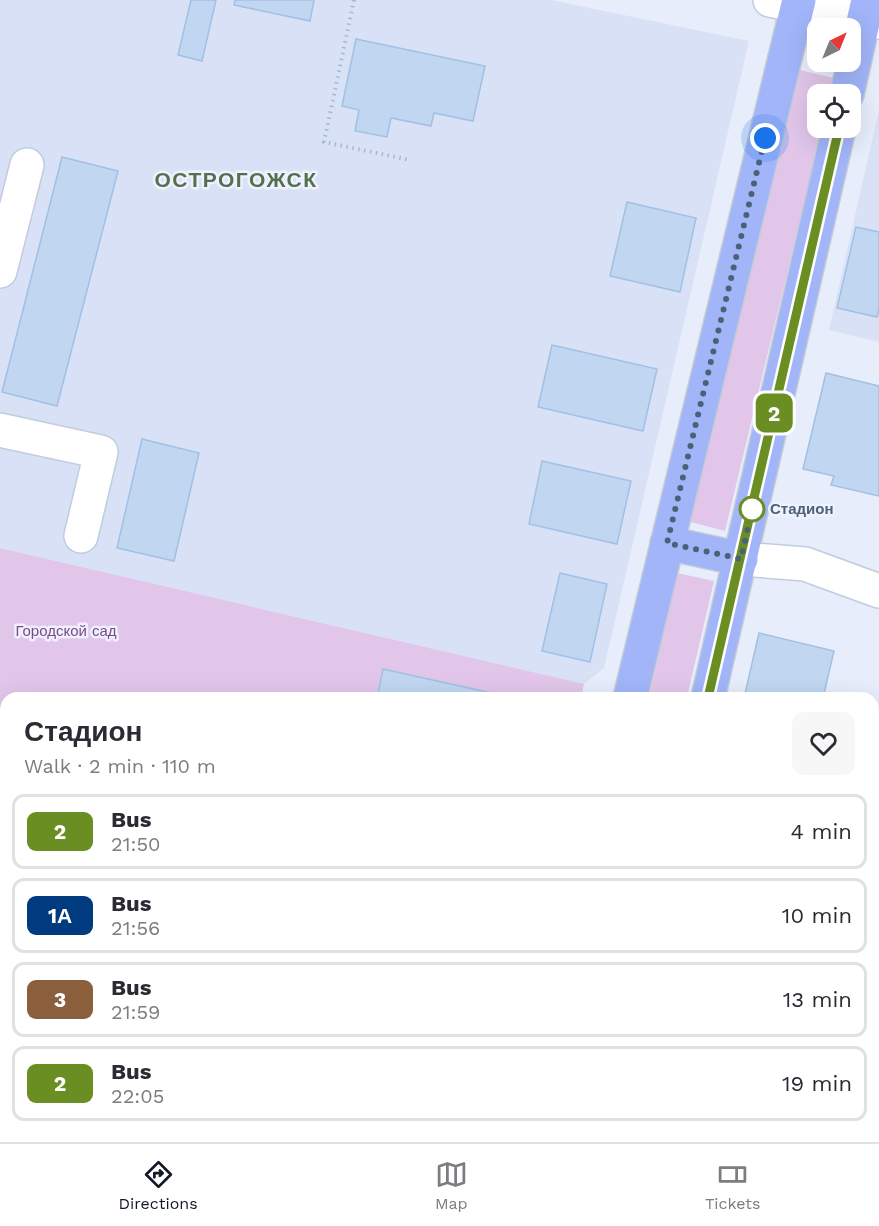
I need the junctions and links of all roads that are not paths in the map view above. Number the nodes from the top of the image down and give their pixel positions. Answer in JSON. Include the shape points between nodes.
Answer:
{"nodes":[{"id":1,"x":789,"y":2,"type":"edge"},
{"id":2,"x":870,"y":14,"type":"edge"},
{"id":3,"x":850,"y":84,"type":"edge"},
{"id":4,"x":837,"y":138,"type":"edge"},
{"id":5,"x":27,"y":165,"type":"dead end"},
{"id":6,"x":0,"y":271,"type":"edge"},
{"id":7,"x":0,"y":430,"type":"edge"},
{"id":8,"x":81,"y":536,"type":"dead end"},
{"id":9,"x":667,"y":543,"type":"junction"},
{"id":10,"x":741,"y":559,"type":"junction"},
{"id":11,"x":879,"y":591,"type":"edge"},
{"id":12,"x":631,"y":692,"type":"edge"},
{"id":13,"x":709,"y":692,"type":"edge"}],
"edges":[{"from":1,"to":2,"type":"street"},
{"from":1,"to":9,"type":"main road"},
{"from":2,"to":3,"type":"main road"},
{"from":4,"to":10,"type":"main road"},
{"from":5,"to":6,"type":"street"},
{"from":7,"to":8,"type":"street","via":[[101,452]]},
{"from":9,"to":10,"type":"main road"},
{"from":9,"to":12,"type":"main road"},
{"from":10,"to":11,"type":"street","via":[[805,564]]},
{"from":10,"to":13,"type":"main road"}]}
